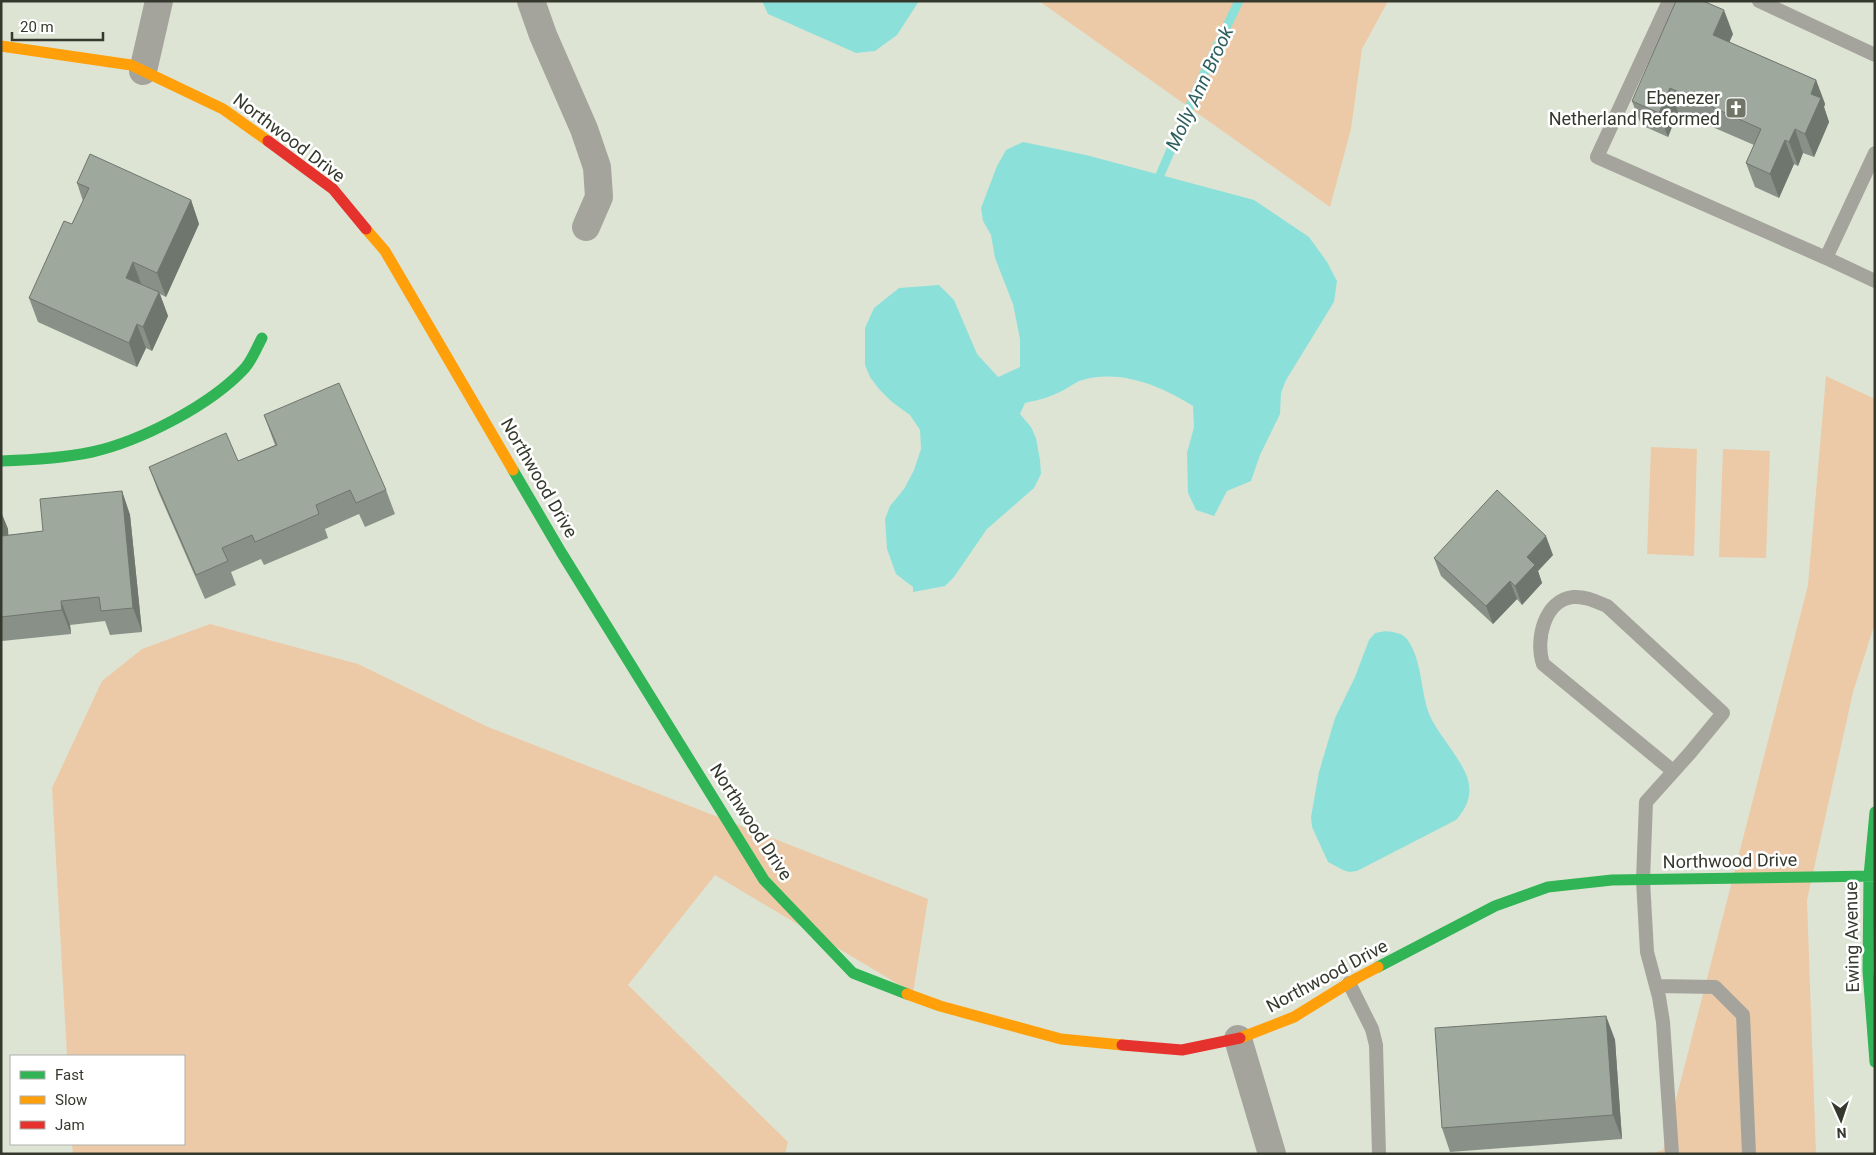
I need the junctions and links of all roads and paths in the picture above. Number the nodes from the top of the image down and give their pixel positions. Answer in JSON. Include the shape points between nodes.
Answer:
{"nodes":[{"id":1,"x":159,"y":1,"type":"edge"},
{"id":2,"x":531,"y":1,"type":"edge"},
{"id":3,"x":1669,"y":1,"type":"edge"},
{"id":4,"x":1759,"y":1,"type":"edge"},
{"id":5,"x":1,"y":46,"type":"edge"},
{"id":6,"x":1875,"y":56,"type":"edge"},
{"id":7,"x":143,"y":71,"type":"junction"},
{"id":8,"x":1875,"y":153,"type":"edge"},
{"id":9,"x":586,"y":227,"type":"dead end"},
{"id":10,"x":1826,"y":258,"type":"junction"},
{"id":11,"x":1875,"y":281,"type":"edge"},
{"id":12,"x":262,"y":338,"type":"dead end"},
{"id":13,"x":1,"y":461,"type":"edge"},
{"id":14,"x":1673,"y":771,"type":"junction"},
{"id":15,"x":1875,"y":812,"type":"edge"},
{"id":16,"x":1872,"y":876,"type":"edge"},
{"id":17,"x":1643,"y":880,"type":"junction"},
{"id":18,"x":1349,"y":983,"type":"junction"},
{"id":19,"x":1656,"y":986,"type":"junction"},
{"id":20,"x":1238,"y":1039,"type":"junction"},
{"id":21,"x":1875,"y":1062,"type":"edge"},
{"id":22,"x":1272,"y":1154,"type":"edge"},
{"id":23,"x":1379,"y":1154,"type":"edge"},
{"id":24,"x":1672,"y":1154,"type":"edge"},
{"id":25,"x":1749,"y":1154,"type":"edge"}],
"edges":[{"from":1,"to":7,"type":"street"},
{"from":2,"to":9,"type":"street","via":[[597,167],[599,197]]},
{"from":3,"to":10,"type":"lane","via":[[1597,156]]},
{"from":4,"to":6,"type":"lane"},
{"from":5,"to":7,"type":"street","name":"Northwood Drive","via":[[131,65]]},
{"from":7,"to":20,"type":"street","name":"Northwood Drive","via":[[224,109],[325,183],[386,251],[561,552],[764,880],[853,973],[940,1006],[1061,1039],[1182,1050]]},
{"from":8,"to":10,"type":"lane"},
{"from":10,"to":11,"type":"lane"},
{"from":12,"to":13,"type":"street","via":[[246,367],[217,393],[179,417],[132,440],[92,452]]},
{"from":14,"to":14,"type":"lane","via":[[1723,713],[1606,606],[1588,598],[1572,597],[1559,601],[1548,614],[1543,628],[1540,654],[1544,664]]},
{"from":14,"to":17,"type":"lane","via":[[1646,802]]},
{"from":15,"to":16,"type":"street","name":"Ewing Avenue"},
{"from":16,"to":17,"type":"street","name":"Northwood Drive"},
{"from":16,"to":21,"type":"street","name":"Ewing Avenue","via":[[1868,972]]},
{"from":17,"to":18,"type":"street","name":"Northwood Drive","via":[[1548,887],[1495,906]]},
{"from":17,"to":19,"type":"lane","via":[[1647,952]]},
{"from":18,"to":20,"type":"street","name":"Northwood Drive","via":[[1294,1017]]},
{"from":18,"to":23,"type":"lane","via":[[1372,1029],[1376,1045]]},
{"from":19,"to":24,"type":"lane","via":[[1663,1022]]},
{"from":19,"to":25,"type":"lane","via":[[1715,987],[1743,1015]]},
{"from":20,"to":22,"type":"street"}]}
